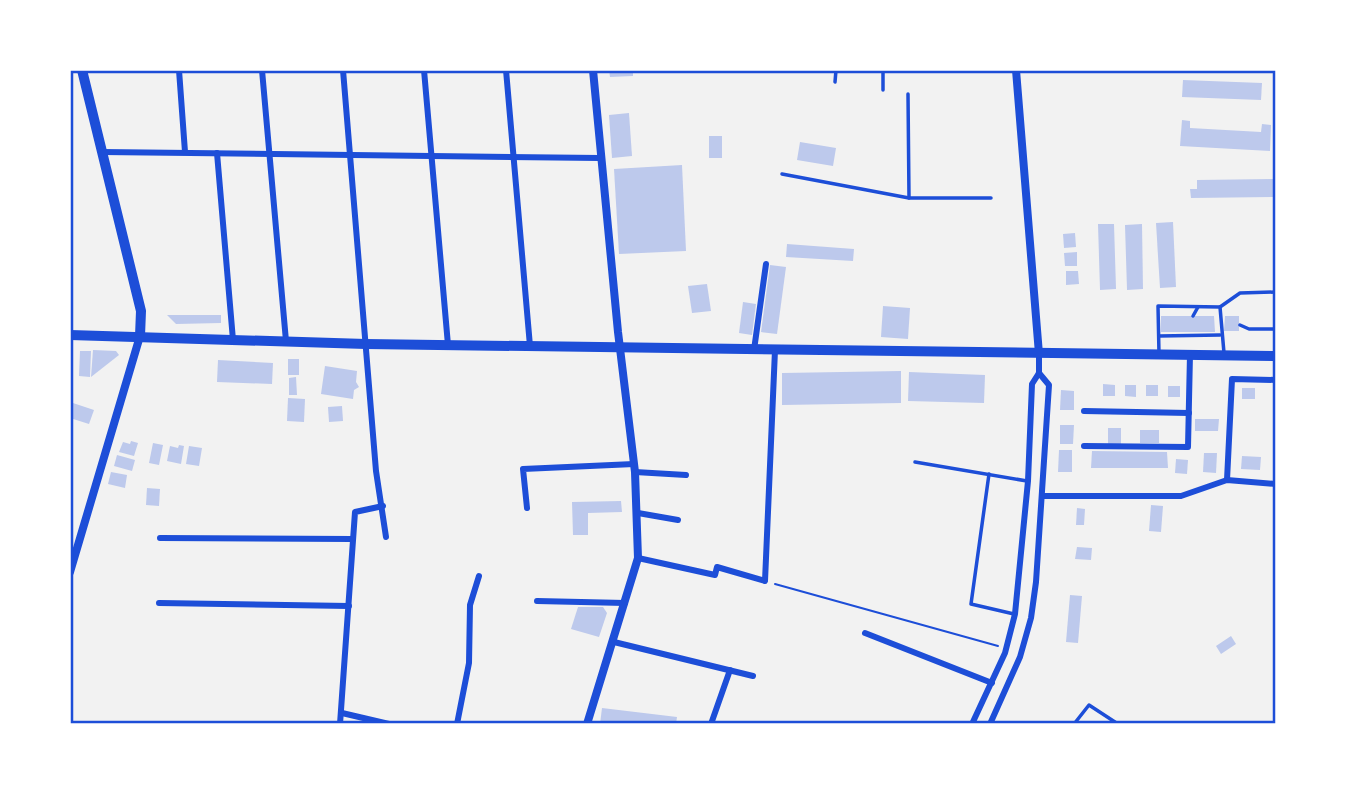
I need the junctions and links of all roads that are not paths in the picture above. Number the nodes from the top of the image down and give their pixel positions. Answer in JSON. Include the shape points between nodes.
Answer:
{"nodes":[{"id":1,"x":82,"y":70,"type":"edge"},
{"id":2,"x":179,"y":70,"type":"edge"},
{"id":3,"x":262,"y":70,"type":"edge"},
{"id":4,"x":343,"y":70,"type":"edge"},
{"id":5,"x":424,"y":70,"type":"edge"},
{"id":6,"x":506,"y":70,"type":"edge"},
{"id":7,"x":593,"y":70,"type":"edge"},
{"id":8,"x":836,"y":70,"type":"edge"},
{"id":9,"x":883,"y":70,"type":"edge"},
{"id":10,"x":1016,"y":70,"type":"edge"},
{"id":11,"x":835,"y":82,"type":"dead end"},
{"id":12,"x":883,"y":90,"type":"dead end"},
{"id":13,"x":908,"y":94,"type":"dead end"},
{"id":14,"x":101,"y":152,"type":"junction"},
{"id":15,"x":185,"y":152,"type":"junction"},
{"id":16,"x":217,"y":153,"type":"junction"},
{"id":17,"x":270,"y":154,"type":"junction"},
{"id":18,"x":350,"y":154,"type":"junction"},
{"id":19,"x":432,"y":156,"type":"junction"},
{"id":20,"x":514,"y":157,"type":"junction"},
{"id":21,"x":600,"y":158,"type":"junction"},
{"id":22,"x":782,"y":174,"type":"dead end"},
{"id":23,"x":909,"y":198,"type":"junction"},
{"id":24,"x":991,"y":198,"type":"dead end"},
{"id":25,"x":766,"y":264,"type":"dead end"},
{"id":26,"x":1276,"y":292,"type":"edge"},
{"id":27,"x":1198,"y":307,"type":"junction"},
{"id":28,"x":1220,"y":307,"type":"junction"},
{"id":29,"x":1194,"y":316,"type":"dead end"},
{"id":30,"x":1240,"y":325,"type":"dead end"},
{"id":31,"x":1276,"y":329,"type":"edge"},
{"id":32,"x":70,"y":335,"type":"edge"},
{"id":33,"x":1221,"y":335,"type":"junction"},
{"id":34,"x":140,"y":336,"type":"junction"},
{"id":35,"x":1159,"y":336,"type":"junction"},
{"id":36,"x":233,"y":340,"type":"junction"},
{"id":37,"x":286,"y":341,"type":"junction"},
{"id":38,"x":366,"y":344,"type":"junction"},
{"id":39,"x":448,"y":345,"type":"junction"},
{"id":40,"x":530,"y":346,"type":"junction"},
{"id":41,"x":619,"y":347,"type":"junction"},
{"id":42,"x":754,"y":350,"type":"junction"},
{"id":43,"x":775,"y":350,"type":"junction"},
{"id":44,"x":1039,"y":354,"type":"junction"},
{"id":45,"x":1159,"y":354,"type":"junction"},
{"id":46,"x":1190,"y":354,"type":"junction"},
{"id":47,"x":1224,"y":355,"type":"junction"},
{"id":48,"x":1276,"y":356,"type":"edge"},
{"id":49,"x":1039,"y":373,"type":"junction"},
{"id":50,"x":1276,"y":380,"type":"edge"},
{"id":51,"x":1084,"y":411,"type":"dead end"},
{"id":52,"x":1189,"y":413,"type":"junction"},
{"id":53,"x":1084,"y":446,"type":"dead end"},
{"id":54,"x":915,"y":462,"type":"dead end"},
{"id":55,"x":635,"y":468,"type":"junction"},
{"id":56,"x":989,"y":474,"type":"junction"},
{"id":57,"x":686,"y":475,"type":"dead end"},
{"id":58,"x":1227,"y":480,"type":"junction"},
{"id":59,"x":1028,"y":481,"type":"junction"},
{"id":60,"x":1276,"y":484,"type":"edge"},
{"id":61,"x":1043,"y":496,"type":"junction"},
{"id":62,"x":383,"y":506,"type":"junction"},
{"id":63,"x":527,"y":508,"type":"dead end"},
{"id":64,"x":638,"y":513,"type":"junction"},
{"id":65,"x":678,"y":520,"type":"dead end"},
{"id":66,"x":386,"y":537,"type":"dead end"},
{"id":67,"x":160,"y":538,"type":"dead end"},
{"id":68,"x":352,"y":539,"type":"junction"},
{"id":69,"x":638,"y":558,"type":"junction"},
{"id":70,"x":70,"y":572,"type":"edge"},
{"id":71,"x":479,"y":576,"type":"dead end"},
{"id":72,"x":537,"y":601,"type":"dead end"},
{"id":73,"x":159,"y":603,"type":"dead end"},
{"id":74,"x":625,"y":603,"type":"junction"},
{"id":75,"x":349,"y":606,"type":"junction"},
{"id":76,"x":1016,"y":614,"type":"junction"},
{"id":77,"x":1031,"y":618,"type":"junction"},
{"id":78,"x":864,"y":633,"type":"dead end"},
{"id":79,"x":614,"y":642,"type":"junction"},
{"id":80,"x":730,"y":670,"type":"junction"},
{"id":81,"x":753,"y":676,"type":"dead end"},
{"id":82,"x":992,"y":683,"type":"junction"},
{"id":83,"x":342,"y":713,"type":"junction"},
{"id":84,"x":340,"y":724,"type":"edge"},
{"id":85,"x":389,"y":724,"type":"edge"},
{"id":86,"x":457,"y":724,"type":"edge"},
{"id":87,"x":587,"y":724,"type":"edge"},
{"id":88,"x":711,"y":724,"type":"edge"},
{"id":89,"x":972,"y":724,"type":"edge"},
{"id":90,"x":990,"y":724,"type":"edge"},
{"id":91,"x":1074,"y":724,"type":"edge"},
{"id":92,"x":1118,"y":724,"type":"edge"}],
"edges":[{"from":1,"to":14,"type":"main road"},
{"from":2,"to":15,"type":"street"},
{"from":3,"to":17,"type":"street"},
{"from":4,"to":18,"type":"street"},
{"from":5,"to":19,"type":"street"},
{"from":6,"to":20,"type":"street"},
{"from":7,"to":21,"type":"street"},
{"from":8,"to":11,"type":"lane"},
{"from":9,"to":12,"type":"lane"},
{"from":10,"to":44,"type":"street"},
{"from":13,"to":23,"type":"lane"},
{"from":14,"to":15,"type":"street"},
{"from":14,"to":34,"type":"main road","via":[[141,311]]},
{"from":15,"to":16,"type":"street"},
{"from":16,"to":17,"type":"street"},
{"from":16,"to":36,"type":"street"},
{"from":17,"to":18,"type":"street"},
{"from":17,"to":37,"type":"street"},
{"from":18,"to":19,"type":"street"},
{"from":18,"to":38,"type":"street"},
{"from":19,"to":20,"type":"street"},
{"from":19,"to":39,"type":"street"},
{"from":20,"to":21,"type":"street"},
{"from":20,"to":40,"type":"street"},
{"from":21,"to":41,"type":"street"},
{"from":22,"to":23,"type":"lane"},
{"from":23,"to":24,"type":"lane"},
{"from":25,"to":42,"type":"street"},
{"from":26,"to":28,"type":"lane","via":[[1240,293]]},
{"from":27,"to":28,"type":"lane"},
{"from":27,"to":29,"type":"lane"},
{"from":27,"to":35,"type":"lane","via":[[1158,306]]},
{"from":28,"to":33,"type":"lane"},
{"from":30,"to":31,"type":"lane"},
{"from":32,"to":34,"type":"main road"},
{"from":33,"to":35,"type":"lane"},
{"from":33,"to":47,"type":"lane"},
{"from":34,"to":36,"type":"main road"},
{"from":34,"to":70,"type":"street"},
{"from":35,"to":45,"type":"lane"},
{"from":36,"to":37,"type":"main road"},
{"from":37,"to":38,"type":"main road"},
{"from":38,"to":39,"type":"main road"},
{"from":38,"to":62,"type":"street"},
{"from":39,"to":40,"type":"main road"},
{"from":40,"to":41,"type":"main road"},
{"from":41,"to":42,"type":"main road"},
{"from":41,"to":55,"type":"street"},
{"from":42,"to":43,"type":"main road"},
{"from":43,"to":44,"type":"main road"},
{"from":43,"to":69,"type":"street","via":[[765,581],[717,567],[715,575]]},
{"from":44,"to":45,"type":"main road"},
{"from":44,"to":49,"type":"street"},
{"from":45,"to":46,"type":"main road"},
{"from":46,"to":47,"type":"main road"},
{"from":46,"to":52,"type":"street"},
{"from":47,"to":48,"type":"main road"},
{"from":49,"to":59,"type":"street","via":[[1032,384]]},
{"from":49,"to":61,"type":"street","via":[[1049,385]]},
{"from":50,"to":58,"type":"street","via":[[1232,379]]},
{"from":51,"to":52,"type":"street"},
{"from":52,"to":53,"type":"street","via":[[1188,447]]},
{"from":54,"to":56,"type":"lane"},
{"from":55,"to":57,"type":"street"},
{"from":55,"to":63,"type":"street","via":[[523,469]]},
{"from":55,"to":64,"type":"street"},
{"from":56,"to":59,"type":"lane"},
{"from":56,"to":76,"type":"lane","via":[[971,604]]},
{"from":58,"to":60,"type":"street"},
{"from":58,"to":61,"type":"street","via":[[1181,496]]},
{"from":59,"to":76,"type":"street"},
{"from":61,"to":77,"type":"street"},
{"from":62,"to":66,"type":"street"},
{"from":62,"to":68,"type":"street","via":[[355,512]]},
{"from":64,"to":65,"type":"street"},
{"from":64,"to":69,"type":"street"},
{"from":67,"to":68,"type":"street"},
{"from":68,"to":75,"type":"street"},
{"from":69,"to":74,"type":"street"},
{"from":71,"to":86,"type":"street","via":[[470,605],[469,663]]},
{"from":72,"to":74,"type":"street"},
{"from":73,"to":75,"type":"street"},
{"from":74,"to":79,"type":"street"},
{"from":75,"to":83,"type":"street"},
{"from":76,"to":77,"type":"street"},
{"from":76,"to":82,"type":"street"},
{"from":77,"to":90,"type":"street","via":[[1020,657]]},
{"from":78,"to":82,"type":"street"},
{"from":79,"to":80,"type":"street"},
{"from":79,"to":87,"type":"street"},
{"from":80,"to":81,"type":"street"},
{"from":80,"to":88,"type":"street"},
{"from":82,"to":89,"type":"street"},
{"from":83,"to":84,"type":"street"},
{"from":83,"to":85,"type":"street"},
{"from":91,"to":92,"type":"lane","via":[[1089,705]]}]}
